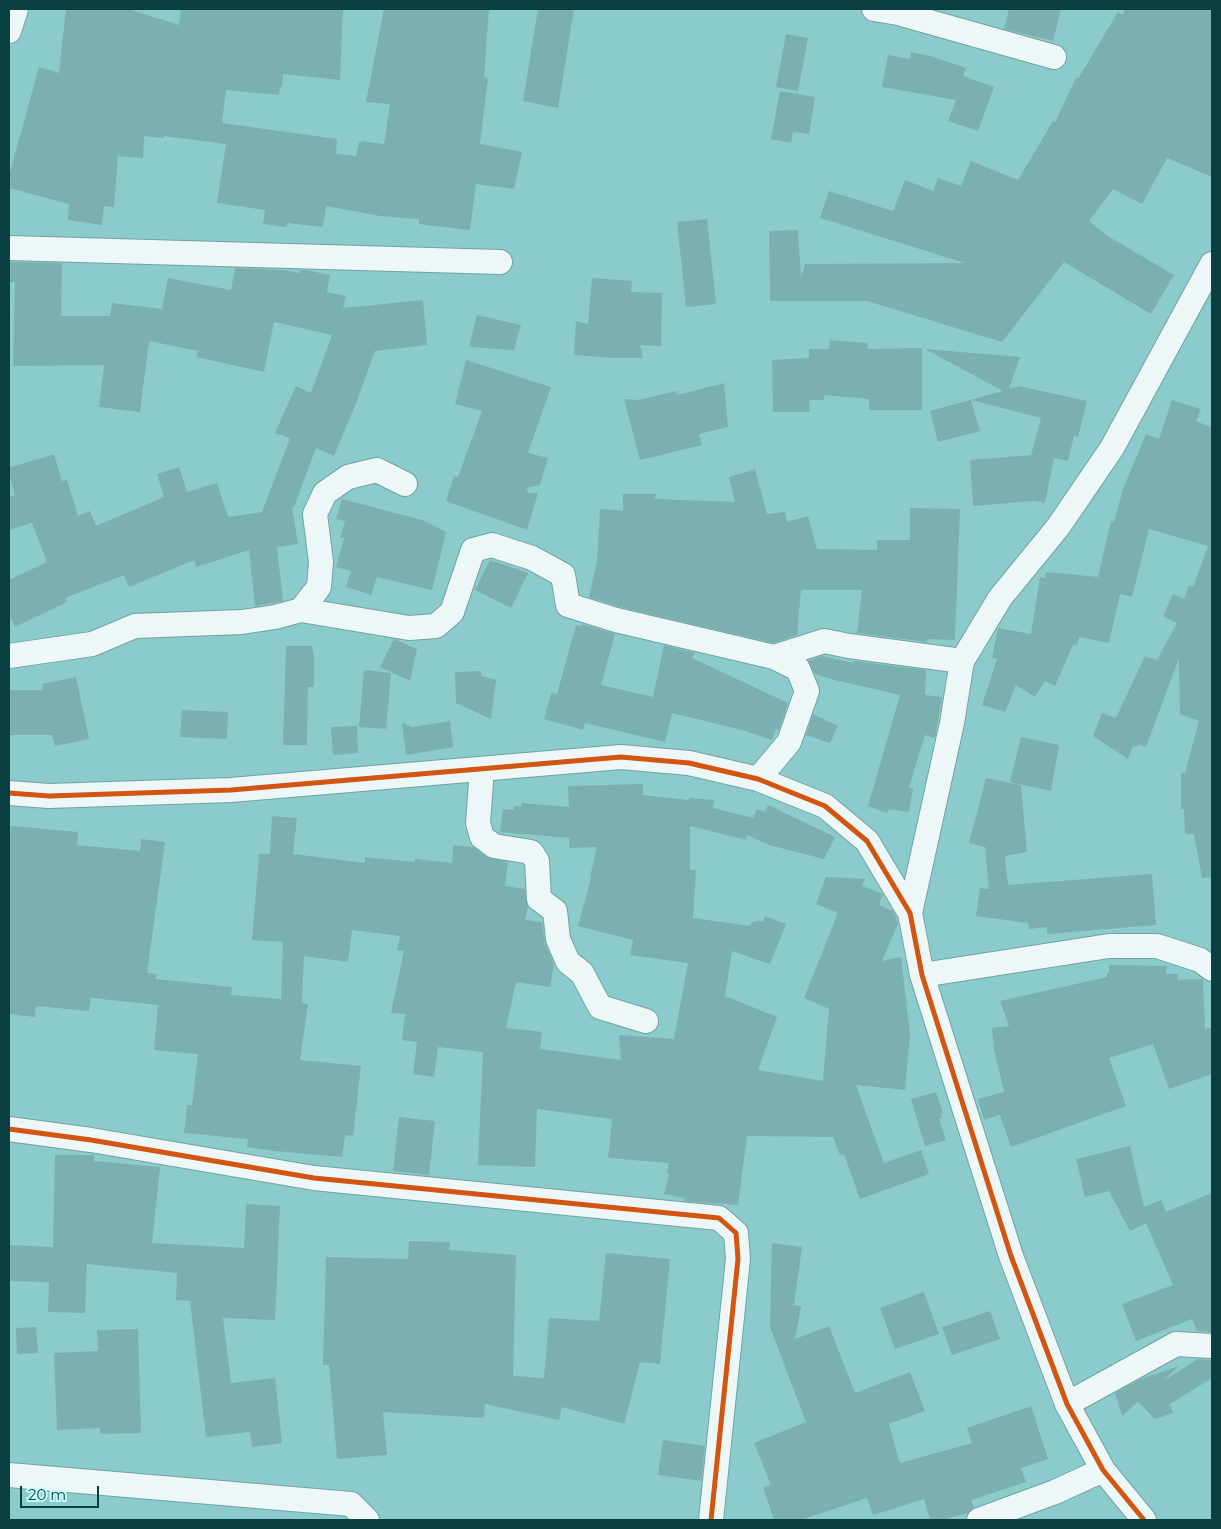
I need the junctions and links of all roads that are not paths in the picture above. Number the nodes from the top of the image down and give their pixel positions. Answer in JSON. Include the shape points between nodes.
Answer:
{"nodes":[{"id":1,"x":16,"y":9,"type":"edge"},
{"id":2,"x":874,"y":9,"type":"edge"},
{"id":3,"x":9,"y":32,"type":"edge"},
{"id":4,"x":1054,"y":57,"type":"dead end"},
{"id":5,"x":9,"y":248,"type":"edge"},
{"id":6,"x":500,"y":262,"type":"dead end"},
{"id":7,"x":1212,"y":264,"type":"edge"},
{"id":8,"x":405,"y":484,"type":"dead end"},
{"id":9,"x":301,"y":610,"type":"junction"},
{"id":10,"x":9,"y":656,"type":"edge"},
{"id":11,"x":774,"y":657,"type":"junction"},
{"id":12,"x":962,"y":662,"type":"junction"},
{"id":13,"x":482,"y":769,"type":"junction"},
{"id":14,"x":758,"y":779,"type":"junction"},
{"id":15,"x":9,"y":793,"type":"edge"},
{"id":16,"x":910,"y":913,"type":"junction"},
{"id":17,"x":1212,"y":970,"type":"edge"},
{"id":18,"x":922,"y":974,"type":"junction"},
{"id":19,"x":646,"y":1021,"type":"dead end"},
{"id":20,"x":9,"y":1130,"type":"edge"},
{"id":21,"x":1212,"y":1346,"type":"edge"},
{"id":22,"x":1067,"y":1404,"type":"junction"},
{"id":23,"x":1103,"y":1470,"type":"junction"},
{"id":24,"x":9,"y":1474,"type":"edge"},
{"id":25,"x":367,"y":1520,"type":"edge"},
{"id":26,"x":711,"y":1520,"type":"edge"},
{"id":27,"x":979,"y":1520,"type":"edge"},
{"id":28,"x":1144,"y":1520,"type":"edge"}],
"edges":[{"from":1,"to":3,"type":"street"},
{"from":2,"to":4,"type":"street"},
{"from":5,"to":6,"type":"street"},
{"from":7,"to":12,"type":"street","via":[[1112,448],[1058,527],[1000,598]]},
{"from":8,"to":9,"type":"street","via":[[377,470],[348,477],[325,493],[315,514],[321,562],[319,587]]},
{"from":9,"to":10,"type":"street","via":[[242,622],[135,626],[92,644]]},
{"from":9,"to":11,"type":"street","via":[[409,628],[436,626],[452,612],[473,550],[492,545],[532,558],[563,574],[568,605],[616,620]]},
{"from":11,"to":12,"type":"street","via":[[824,641]]},
{"from":11,"to":14,"type":"street","via":[[798,669],[807,691],[789,742]]},
{"from":12,"to":16,"type":"street","via":[[952,723]]},
{"from":13,"to":14,"type":"street","via":[[621,757],[689,763]]},
{"from":13,"to":15,"type":"street","via":[[231,790],[49,796]]},
{"from":13,"to":19,"type":"street","via":[[478,823],[482,837],[494,846],[531,852],[537,861],[539,899],[555,911],[558,938],[568,962],[582,973],[600,1007]]},
{"from":14,"to":16,"type":"street","via":[[825,806],[867,841]]},
{"from":16,"to":18,"type":"street"},
{"from":17,"to":18,"type":"street","via":[[1200,960],[1158,946],[1109,946]]},
{"from":18,"to":22,"type":"street","via":[[1011,1256]]},
{"from":20,"to":26,"type":"street","via":[[91,1140],[314,1178],[719,1218],[736,1233],[738,1259]]},
{"from":21,"to":22,"type":"street","via":[[1176,1344]]},
{"from":22,"to":23,"type":"street"},
{"from":23,"to":27,"type":"street"},
{"from":23,"to":28,"type":"street"},
{"from":24,"to":25,"type":"street","via":[[351,1504]]}]}
